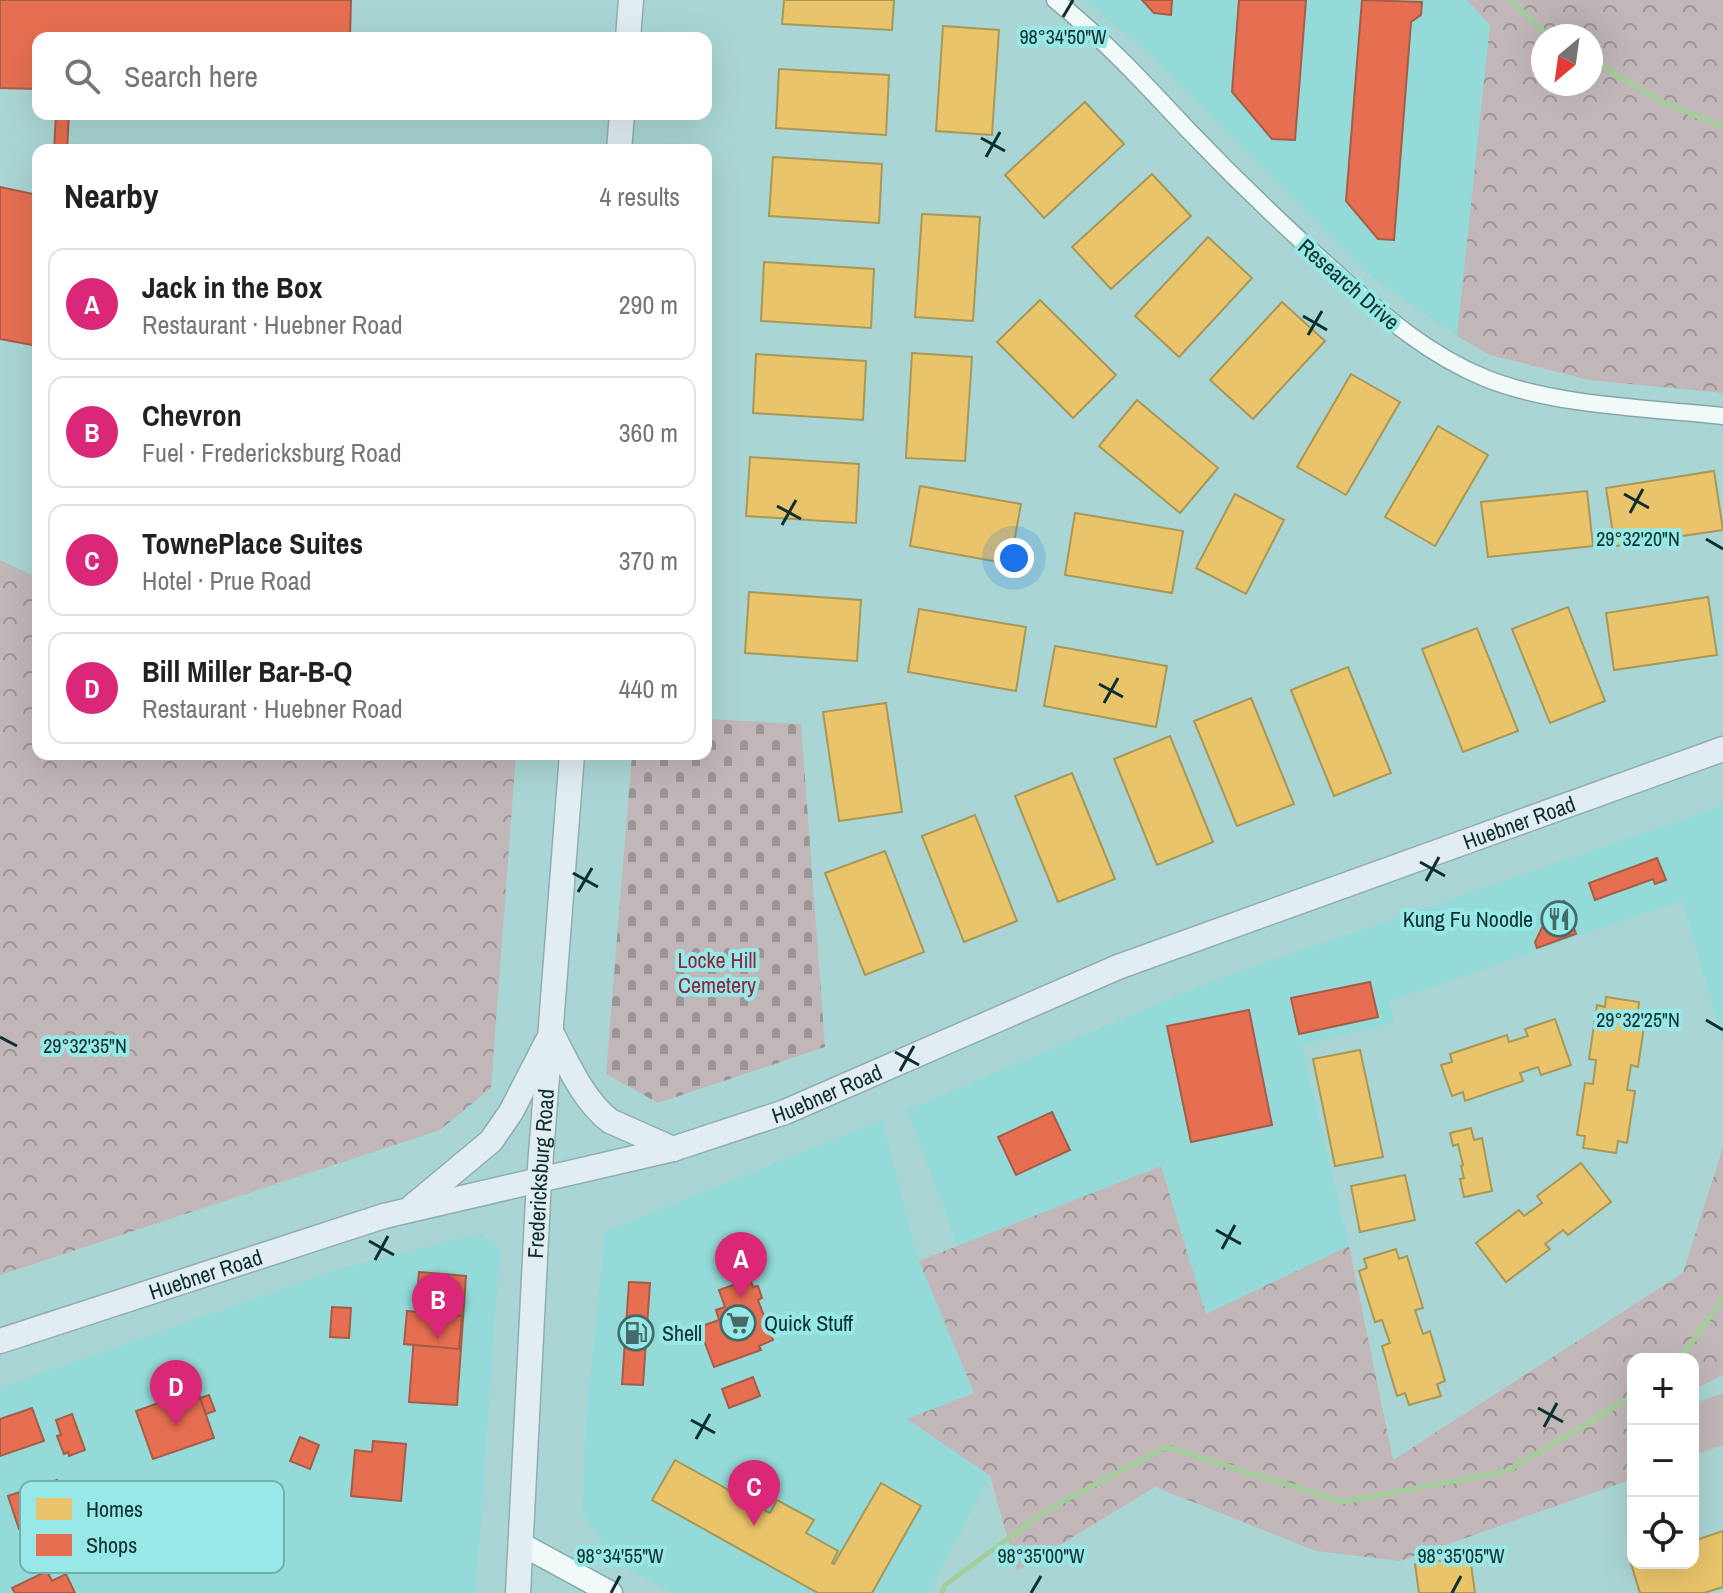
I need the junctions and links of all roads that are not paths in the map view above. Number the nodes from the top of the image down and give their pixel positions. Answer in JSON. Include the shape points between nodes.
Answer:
{"nodes":[{"id":1,"x":631,"y":0,"type":"edge"},
{"id":2,"x":1055,"y":0,"type":"edge"},
{"id":3,"x":628,"y":32,"type":"edge"},
{"id":4,"x":622,"y":120,"type":"edge"},
{"id":5,"x":620,"y":144,"type":"edge"},
{"id":6,"x":1723,"y":416,"type":"edge"},
{"id":7,"x":1723,"y":749,"type":"edge"},
{"id":8,"x":572,"y":760,"type":"edge"},
{"id":9,"x":551,"y":1033,"type":"junction"},
{"id":10,"x":673,"y":1149,"type":"junction"},
{"id":11,"x":539,"y":1180,"type":"junction"},
{"id":12,"x":408,"y":1210,"type":"junction"},
{"id":13,"x":0,"y":1341,"type":"edge"},
{"id":14,"x":521,"y":1544,"type":"junction"},
{"id":15,"x":518,"y":1593,"type":"edge"},
{"id":16,"x":611,"y":1593,"type":"edge"}],
"edges":[{"from":1,"to":3,"type":"main road"},
{"from":2,"to":6,"type":"street","name":"Research Drive","via":[[1117,53],[1287,230],[1420,344],[1451,363],[1517,389]]},
{"from":4,"to":5,"type":"main road"},
{"from":7,"to":10,"type":"main road","name":"Huebner Road","via":[[1118,967],[785,1112]]},
{"from":8,"to":9,"type":"main road","name":"Fredericksburg Road"},
{"from":9,"to":10,"type":"main road","via":[[603,1115]]},
{"from":9,"to":11,"type":"main road","name":"Fredericksburg Road"},
{"from":9,"to":12,"type":"main road","via":[[491,1141]]},
{"from":10,"to":11,"type":"main road","name":"Huebner Road"},
{"from":11,"to":12,"type":"main road","name":"Huebner Road"},
{"from":11,"to":14,"type":"main road","name":"Fredericksburg Road"},
{"from":12,"to":13,"type":"main road","name":"Huebner Road"},
{"from":14,"to":15,"type":"main road","name":"Fredericksburg Road"},
{"from":14,"to":16,"type":"street"}]}
